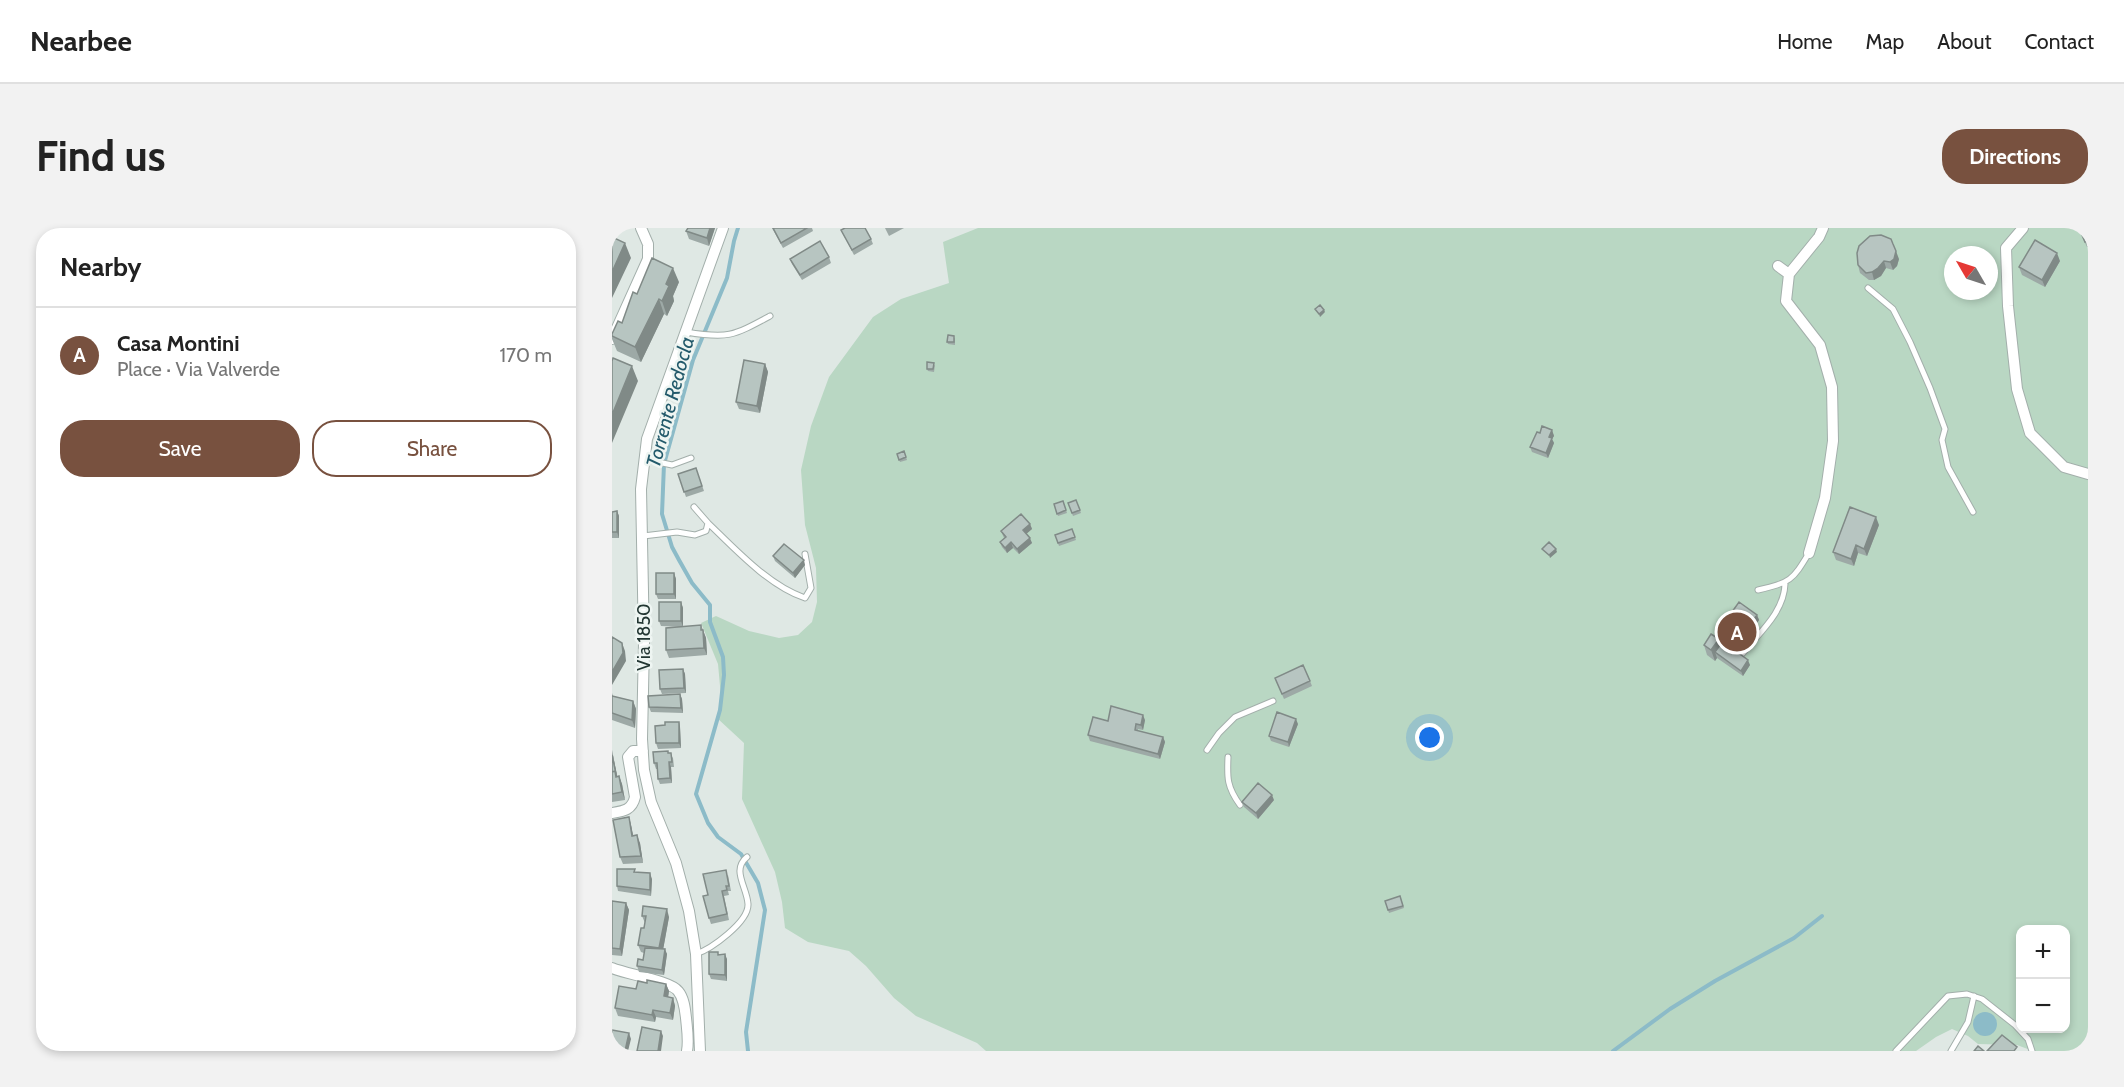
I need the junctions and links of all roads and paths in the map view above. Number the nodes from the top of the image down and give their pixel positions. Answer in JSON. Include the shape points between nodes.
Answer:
{"nodes":[{"id":1,"x":641,"y":228,"type":"edge"},
{"id":2,"x":723,"y":228,"type":"edge"},
{"id":3,"x":1823,"y":228,"type":"edge"},
{"id":4,"x":2023,"y":228,"type":"edge"},
{"id":5,"x":1778,"y":266,"type":"dead end"},
{"id":6,"x":1789,"y":274,"type":"junction"},
{"id":7,"x":1868,"y":288,"type":"dead end"},
{"id":8,"x":770,"y":316,"type":"dead end"},
{"id":9,"x":690,"y":332,"type":"junction"},
{"id":10,"x":612,"y":339,"type":"edge"},
{"id":11,"x":691,"y":458,"type":"dead end"},
{"id":12,"x":643,"y":459,"type":"junction"},
{"id":13,"x":2088,"y":474,"type":"edge"},
{"id":14,"x":694,"y":507,"type":"dead end"},
{"id":15,"x":1973,"y":512,"type":"dead end"},
{"id":16,"x":708,"y":523,"type":"junction"},
{"id":17,"x":643,"y":536,"type":"junction"},
{"id":18,"x":1809,"y":553,"type":"joint"},
{"id":19,"x":805,"y":554,"type":"dead end"},
{"id":20,"x":1785,"y":584,"type":"junction"},
{"id":21,"x":1758,"y":590,"type":"dead end"},
{"id":22,"x":1743,"y":653,"type":"edge"},
{"id":23,"x":1273,"y":701,"type":"dead end"},
{"id":24,"x":643,"y":750,"type":"junction"},
{"id":25,"x":1207,"y":750,"type":"dead end"},
{"id":26,"x":1228,"y":757,"type":"dead end"},
{"id":27,"x":1240,"y":805,"type":"edge"},
{"id":28,"x":612,"y":813,"type":"edge"},
{"id":29,"x":747,"y":857,"type":"dead end"},
{"id":30,"x":696,"y":954,"type":"junction"},
{"id":31,"x":612,"y":968,"type":"edge"},
{"id":32,"x":1974,"y":996,"type":"junction"},
{"id":33,"x":687,"y":1049,"type":"edge"},
{"id":34,"x":700,"y":1050,"type":"edge"},
{"id":35,"x":1896,"y":1051,"type":"edge"},
{"id":36,"x":1951,"y":1051,"type":"edge"},
{"id":37,"x":2031,"y":1051,"type":"edge"}],
"edges":[{"from":1,"to":10,"type":"street","via":[[648,244],[648,259]]},
{"from":2,"to":9,"type":"street","name":"Via 1850"},
{"from":3,"to":6,"type":"street"},
{"from":4,"to":13,"type":"street","via":[[2006,248],[2017,389],[2030,433],[2064,467]]},
{"from":5,"to":6,"type":"street"},
{"from":6,"to":18,"type":"street","via":[[1786,301],[1820,345],[1832,387],[1833,441],[1825,498]]},
{"from":7,"to":15,"type":"lane","via":[[1893,309],[1910,342],[1945,429],[1942,440],[1948,467]]},
{"from":8,"to":9,"type":"lane","via":[[739,333],[713,336]]},
{"from":9,"to":12,"type":"street","name":"Via 1850","via":[[652,424]]},
{"from":11,"to":12,"type":"lane","via":[[672,465]]},
{"from":12,"to":17,"type":"street","name":"Via 1850"},
{"from":14,"to":16,"type":"lane"},
{"from":16,"to":17,"type":"lane","via":[[706,531],[695,534]]},
{"from":16,"to":19,"type":"lane","via":[[748,561],[791,593],[805,598],[810,588]]},
{"from":17,"to":24,"type":"street","name":"Via 1850"},
{"from":18,"to":20,"type":"lane"},
{"from":20,"to":21,"type":"lane"},
{"from":20,"to":22,"type":"lane","via":[[1785,597],[1773,617]]},
{"from":23,"to":25,"type":"lane","via":[[1235,717]]},
{"from":24,"to":28,"type":"street","via":[[633,751],[628,757],[634,801],[625,811]]},
{"from":24,"to":30,"type":"street","name":"Via 1850","via":[[651,802],[676,863]]},
{"from":26,"to":27,"type":"lane","via":[[1231,792]]},
{"from":29,"to":30,"type":"lane","via":[[739,868],[747,913],[728,935]]},
{"from":30,"to":34,"type":"street","name":"Via 1850"},
{"from":31,"to":33,"type":"street","via":[[674,986],[685,1008]]},
{"from":32,"to":35,"type":"lane","via":[[1948,996]]},
{"from":32,"to":36,"type":"lane","via":[[1968,1022]]},
{"from":32,"to":37,"type":"lane","via":[[2014,1025],[2028,1039]]},
{"from":33,"to":34,"type":"street"}]}
